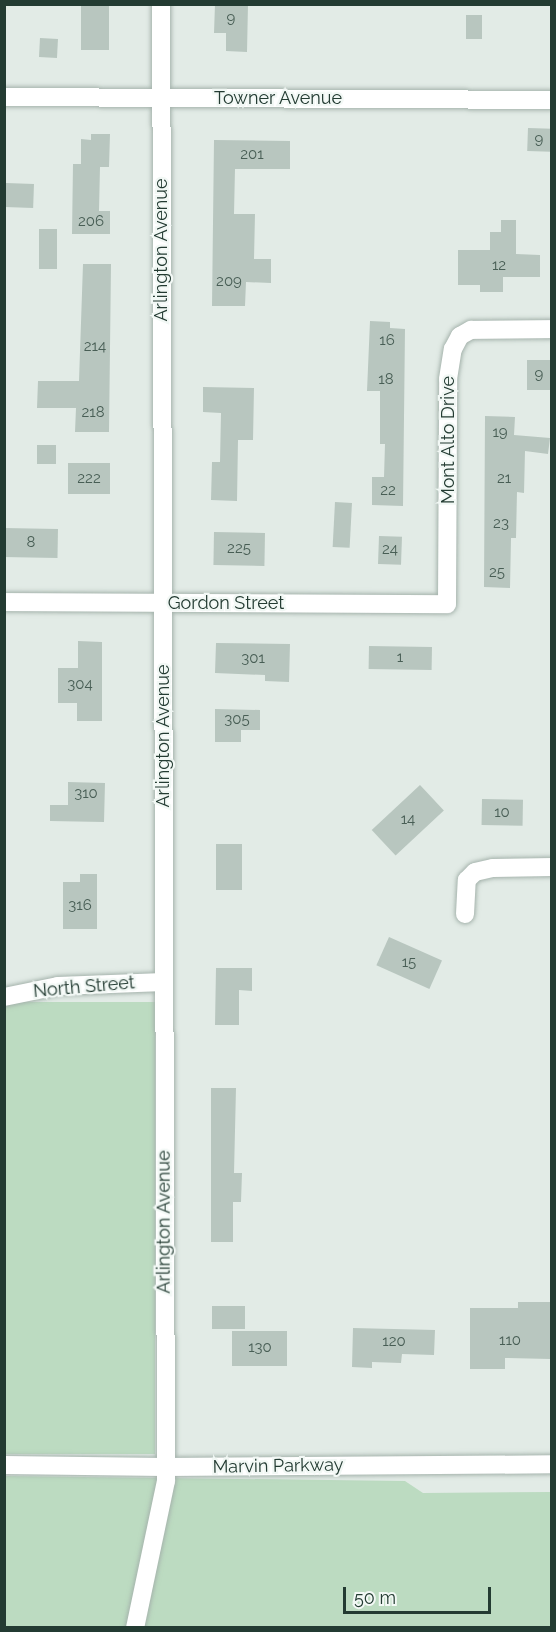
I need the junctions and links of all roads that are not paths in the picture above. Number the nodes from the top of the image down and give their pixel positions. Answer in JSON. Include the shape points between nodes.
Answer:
{"nodes":[{"id":1,"x":161,"y":4,"type":"edge"},
{"id":2,"x":4,"y":97,"type":"edge"},
{"id":3,"x":160,"y":97,"type":"junction"},
{"id":4,"x":552,"y":100,"type":"edge"},
{"id":5,"x":552,"y":329,"type":"edge"},
{"id":6,"x":4,"y":602,"type":"edge"},
{"id":7,"x":163,"y":603,"type":"junction"},
{"id":8,"x":447,"y":604,"type":"joint"},
{"id":9,"x":552,"y":867,"type":"edge"},
{"id":10,"x":465,"y":914,"type":"dead end"},
{"id":11,"x":164,"y":982,"type":"junction"},
{"id":12,"x":4,"y":997,"type":"edge"},
{"id":13,"x":552,"y":1464,"type":"edge"},
{"id":14,"x":4,"y":1465,"type":"edge"},
{"id":15,"x":164,"y":1467,"type":"junction"},
{"id":16,"x":135,"y":1628,"type":"edge"}],
"edges":[{"from":1,"to":3,"type":"street","name":"Arlington Avenue"},
{"from":2,"to":3,"type":"street","name":"Towner Avenue"},
{"from":3,"to":4,"type":"street","name":"Towner Avenue"},
{"from":3,"to":7,"type":"street","name":"Arlington Avenue"},
{"from":5,"to":8,"type":"street","name":"Mont Alto Drive","via":[[471,330],[460,336],[453,349],[448,379]]},
{"from":6,"to":7,"type":"street","name":"Gordon Street"},
{"from":7,"to":8,"type":"street","name":"Gordon Street"},
{"from":7,"to":11,"type":"street","name":"Arlington Avenue"},
{"from":9,"to":10,"type":"street","via":[[475,872],[467,880]]},
{"from":11,"to":12,"type":"street","name":"North Street","via":[[58,986]]},
{"from":11,"to":15,"type":"street","name":"Arlington Avenue"},
{"from":13,"to":15,"type":"street","name":"Marvin Parkway"},
{"from":14,"to":15,"type":"street","name":"Marvin Parkway"},
{"from":15,"to":16,"type":"street","name":"Arlington Avenue","via":[[166,1481]]}]}
